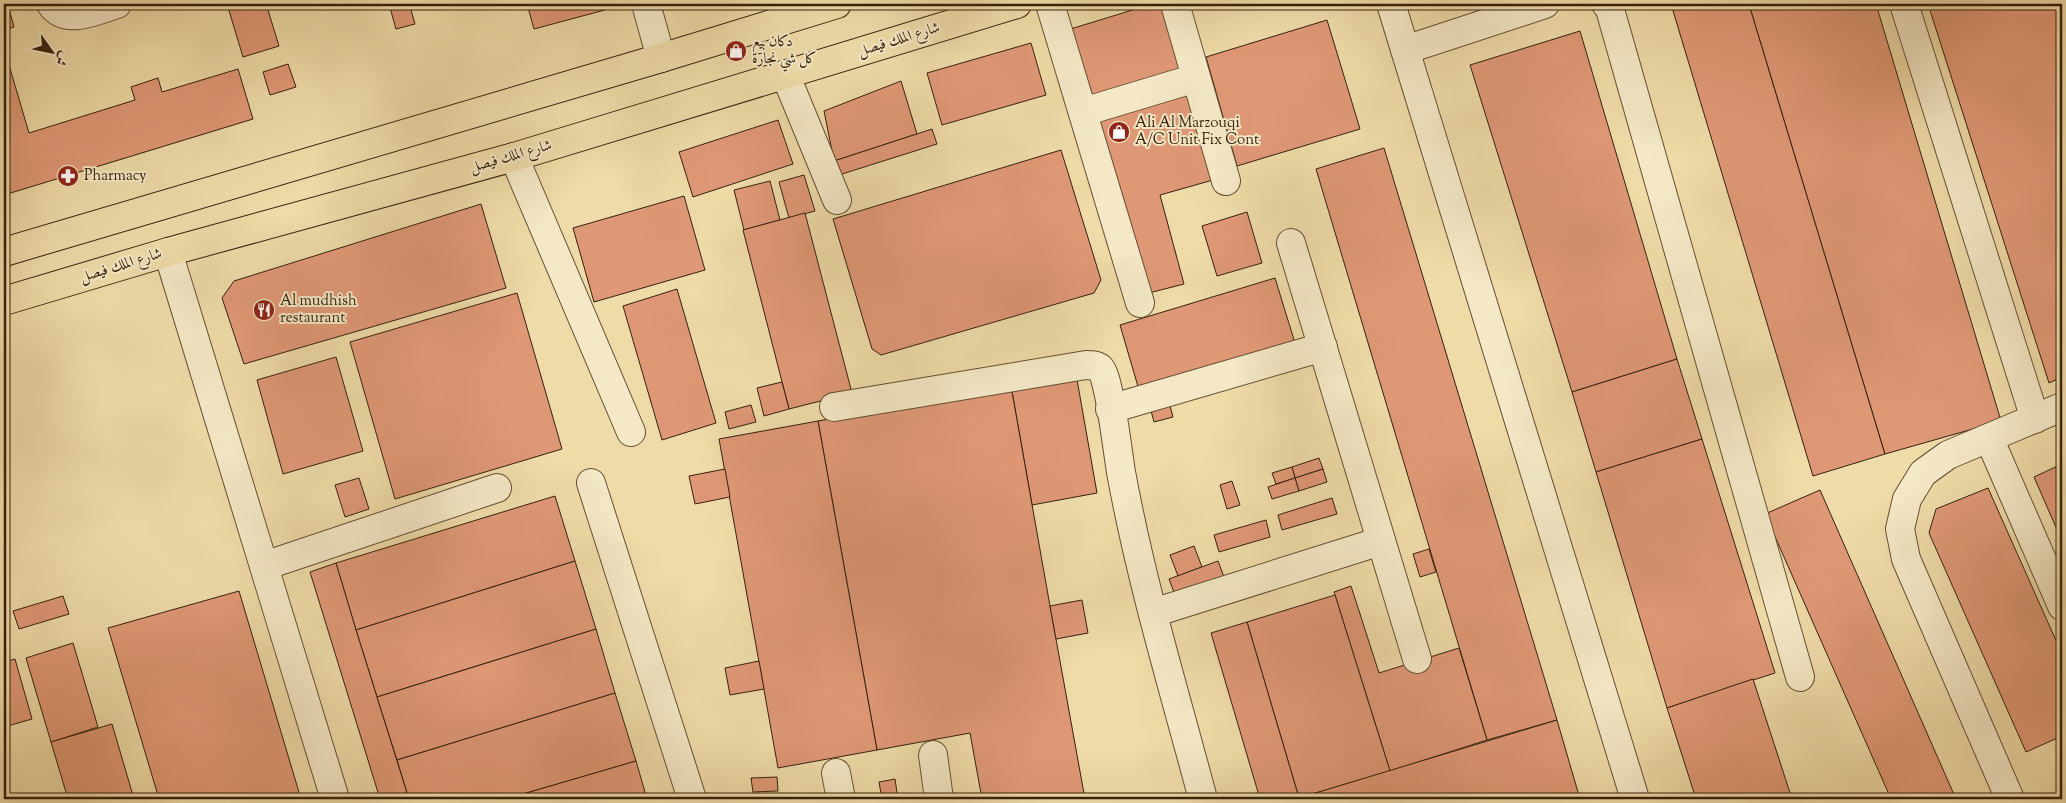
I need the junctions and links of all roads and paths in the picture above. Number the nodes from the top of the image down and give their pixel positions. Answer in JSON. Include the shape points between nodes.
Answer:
{"nodes":[{"id":1,"x":51,"y":4,"type":"edge"},
{"id":2,"x":117,"y":4,"type":"edge"},
{"id":3,"x":646,"y":4,"type":"edge"},
{"id":4,"x":837,"y":4,"type":"edge"},
{"id":5,"x":1016,"y":4,"type":"edge"},
{"id":6,"x":1050,"y":4,"type":"edge"},
{"id":7,"x":1175,"y":4,"type":"edge"},
{"id":8,"x":1391,"y":4,"type":"edge"},
{"id":9,"x":1546,"y":4,"type":"edge"},
{"id":10,"x":1606,"y":4,"type":"edge"},
{"id":11,"x":1904,"y":4,"type":"edge"},
{"id":12,"x":797,"y":11,"type":"edge"},
{"id":13,"x":1405,"y":50,"type":"junction"},
{"id":14,"x":661,"y":58,"type":"junction"},
{"id":15,"x":785,"y":74,"type":"junction"},
{"id":16,"x":1196,"y":78,"type":"junction"},
{"id":17,"x":1082,"y":112,"type":"junction"},
{"id":18,"x":514,"y":157,"type":"junction"},
{"id":19,"x":1226,"y":181,"type":"dead end"},
{"id":20,"x":837,"y":200,"type":"dead end"},
{"id":21,"x":1291,"y":243,"type":"dead end"},
{"id":22,"x":4,"y":252,"type":"edge"},
{"id":23,"x":168,"y":252,"type":"junction"},
{"id":24,"x":4,"y":301,"type":"edge"},
{"id":25,"x":1140,"y":303,"type":"dead end"},
{"id":26,"x":1323,"y":347,"type":"junction"},
{"id":27,"x":834,"y":407,"type":"dead end"},
{"id":28,"x":2062,"y":408,"type":"edge"},
{"id":29,"x":1110,"y":409,"type":"junction"},
{"id":30,"x":2035,"y":419,"type":"junction"},
{"id":31,"x":631,"y":432,"type":"dead end"},
{"id":32,"x":1989,"y":438,"type":"junction"},
{"id":33,"x":591,"y":483,"type":"dead end"},
{"id":34,"x":497,"y":488,"type":"dead end"},
{"id":35,"x":1381,"y":541,"type":"junction"},
{"id":36,"x":264,"y":566,"type":"junction"},
{"id":37,"x":2062,"y":606,"type":"edge"},
{"id":38,"x":1153,"y":613,"type":"junction"},
{"id":39,"x":1417,"y":659,"type":"dead end"},
{"id":40,"x":1800,"y":677,"type":"dead end"},
{"id":41,"x":933,"y":755,"type":"dead end"},
{"id":42,"x":836,"y":773,"type":"dead end"},
{"id":43,"x":335,"y":799,"type":"edge"},
{"id":44,"x":692,"y":799,"type":"edge"},
{"id":45,"x":841,"y":799,"type":"edge"},
{"id":46,"x":939,"y":799,"type":"edge"},
{"id":47,"x":1203,"y":799,"type":"edge"},
{"id":48,"x":1635,"y":799,"type":"edge"},
{"id":49,"x":2010,"y":799,"type":"edge"}],
"edges":[{"from":1,"to":2,"type":"street","via":[[62,14],[73,16]]},
{"from":3,"to":14,"type":"street"},
{"from":4,"to":12,"type":"main road"},
{"from":5,"to":15,"type":"main road","name":"شارع الملك فيصل"},
{"from":6,"to":17,"type":"street"},
{"from":7,"to":16,"type":"street"},
{"from":8,"to":13,"type":"street"},
{"from":9,"to":13,"type":"street"},
{"from":10,"to":40,"type":"street"},
{"from":11,"to":30,"type":"street"},
{"from":12,"to":14,"type":"main road"},
{"from":13,"to":48,"type":"street"},
{"from":14,"to":22,"type":"main road"},
{"from":15,"to":18,"type":"main road","name":"شارع الملك فيصل"},
{"from":15,"to":20,"type":"street"},
{"from":16,"to":17,"type":"street"},
{"from":16,"to":19,"type":"street"},
{"from":17,"to":25,"type":"street"},
{"from":18,"to":23,"type":"main road","name":"شارع الملك فيصل"},
{"from":18,"to":31,"type":"street"},
{"from":21,"to":26,"type":"street"},
{"from":23,"to":24,"type":"main road","name":"شارع الملك فيصل"},
{"from":23,"to":36,"type":"street"},
{"from":26,"to":29,"type":"street"},
{"from":26,"to":35,"type":"street"},
{"from":27,"to":29,"type":"street","via":[[1092,365],[1103,372]]},
{"from":28,"to":30,"type":"street"},
{"from":29,"to":38,"type":"street","via":[[1139,564]]},
{"from":30,"to":32,"type":"street"},
{"from":32,"to":37,"type":"street"},
{"from":32,"to":49,"type":"street","via":[[1948,455],[1923,473],[1907,499],[1900,529],[1906,559]]},
{"from":33,"to":44,"type":"street"},
{"from":34,"to":36,"type":"street"},
{"from":35,"to":38,"type":"street"},
{"from":35,"to":39,"type":"street"},
{"from":36,"to":43,"type":"street"},
{"from":38,"to":47,"type":"street"},
{"from":41,"to":46,"type":"street"},
{"from":42,"to":45,"type":"street"}]}
